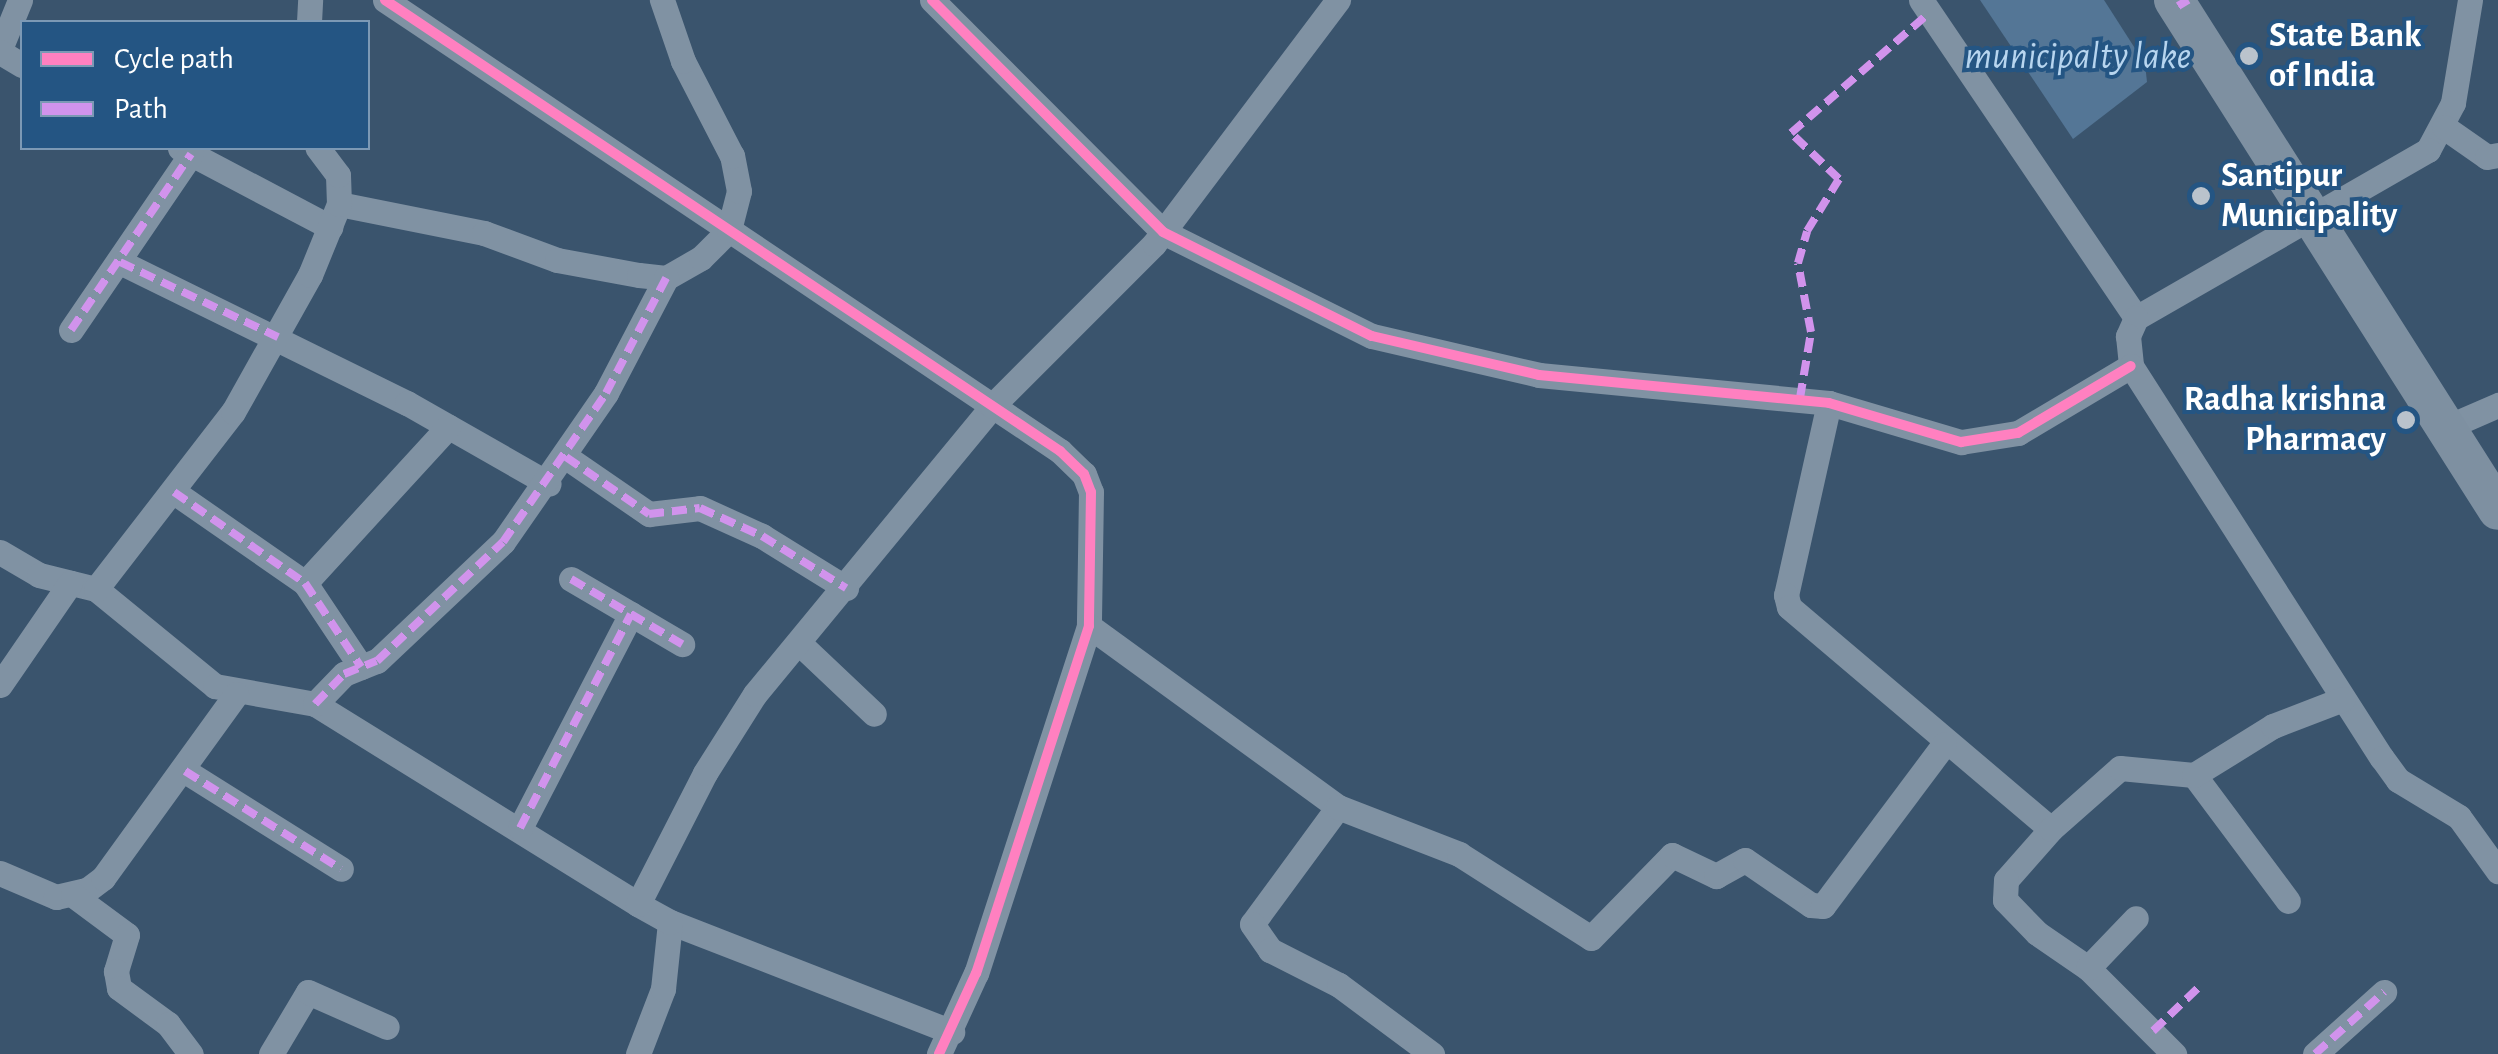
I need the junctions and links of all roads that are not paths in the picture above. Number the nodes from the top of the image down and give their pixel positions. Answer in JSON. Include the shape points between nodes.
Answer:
{"nodes":[{"id":1,"x":20,"y":0,"type":"edge"},
{"id":2,"x":385,"y":0,"type":"edge"},
{"id":3,"x":662,"y":0,"type":"edge"},
{"id":4,"x":932,"y":0,"type":"edge"},
{"id":5,"x":1338,"y":0,"type":"edge"},
{"id":6,"x":1920,"y":0,"type":"edge"},
{"id":7,"x":2174,"y":0,"type":"edge"},
{"id":8,"x":2470,"y":0,"type":"edge"},
{"id":9,"x":0,"y":50,"type":"edge"},
{"id":10,"x":2444,"y":127,"type":"junction"},
{"id":11,"x":319,"y":150,"type":"edge"},
{"id":12,"x":185,"y":151,"type":"edge"},
{"id":13,"x":2498,"y":155,"type":"edge"},
{"id":14,"x":334,"y":216,"type":"junction"},
{"id":15,"x":2311,"y":218,"type":"junction"},
{"id":16,"x":729,"y":230,"type":"junction"},
{"id":17,"x":1163,"y":232,"type":"junction"},
{"id":18,"x":120,"y":262,"type":"junction"},
{"id":19,"x":666,"y":278,"type":"junction"},
{"id":20,"x":2136,"y":318,"type":"junction"},
{"id":21,"x":71,"y":330,"type":"dead end"},
{"id":22,"x":278,"y":337,"type":"junction"},
{"id":23,"x":2130,"y":366,"type":"junction"},
{"id":24,"x":1830,"y":403,"type":"junction"},
{"id":25,"x":2498,"y":405,"type":"edge"},
{"id":26,"x":992,"y":406,"type":"junction"},
{"id":27,"x":448,"y":427,"type":"junction"},
{"id":28,"x":2445,"y":428,"type":"junction"},
{"id":29,"x":566,"y":457,"type":"junction"},
{"id":30,"x":549,"y":484,"type":"junction"},
{"id":31,"x":174,"y":492,"type":"junction"},
{"id":32,"x":2498,"y":510,"type":"edge"},
{"id":33,"x":0,"y":552,"type":"edge"},
{"id":34,"x":571,"y":580,"type":"dead end"},
{"id":35,"x":70,"y":583,"type":"junction"},
{"id":36,"x":304,"y":583,"type":"junction"},
{"id":37,"x":846,"y":588,"type":"junction"},
{"id":38,"x":96,"y":589,"type":"junction"},
{"id":39,"x":631,"y":614,"type":"junction"},
{"id":40,"x":1089,"y":626,"type":"junction"},
{"id":41,"x":682,"y":644,"type":"dead end"},
{"id":42,"x":799,"y":644,"type":"junction"},
{"id":43,"x":360,"y":667,"type":"junction"},
{"id":44,"x":0,"y":684,"type":"edge"},
{"id":45,"x":236,"y":694,"type":"junction"},
{"id":46,"x":2343,"y":700,"type":"junction"},
{"id":47,"x":315,"y":704,"type":"junction"},
{"id":48,"x":874,"y":714,"type":"dead end"},
{"id":49,"x":1944,"y":744,"type":"junction"},
{"id":50,"x":184,"y":771,"type":"junction"},
{"id":51,"x":2194,"y":775,"type":"junction"},
{"id":52,"x":1338,"y":807,"type":"junction"},
{"id":53,"x":520,"y":828,"type":"junction"},
{"id":54,"x":2051,"y":829,"type":"junction"},
{"id":55,"x":341,"y":868,"type":"dead end"},
{"id":56,"x":2498,"y":871,"type":"edge"},
{"id":57,"x":0,"y":873,"type":"edge"},
{"id":58,"x":73,"y":895,"type":"junction"},
{"id":59,"x":2288,"y":901,"type":"dead end"},
{"id":60,"x":638,"y":904,"type":"junction"},
{"id":61,"x":2136,"y":918,"type":"dead end"},
{"id":62,"x":670,"y":922,"type":"junction"},
{"id":63,"x":2088,"y":968,"type":"junction"},
{"id":64,"x":2384,"y":992,"type":"dead end"},
{"id":65,"x":388,"y":1026,"type":"dead end"},
{"id":66,"x":946,"y":1043,"type":"edge"},
{"id":67,"x":190,"y":1054,"type":"edge"},
{"id":68,"x":271,"y":1054,"type":"edge"},
{"id":69,"x":638,"y":1054,"type":"edge"},
{"id":70,"x":1432,"y":1054,"type":"edge"},
{"id":71,"x":2174,"y":1054,"type":"edge"},
{"id":72,"x":2315,"y":1054,"type":"edge"}],
"edges":[{"from":1,"to":9,"type":"street"},
{"from":2,"to":16,"type":"street"},
{"from":3,"to":16,"type":"street","via":[[683,61],[732,156],[739,191]]},
{"from":4,"to":17,"type":"street"},
{"from":5,"to":17,"type":"street"},
{"from":6,"to":20,"type":"street"},
{"from":7,"to":15,"type":"main road"},
{"from":8,"to":10,"type":"street","via":[[2461,75]]},
{"from":10,"to":13,"type":"street","via":[[2487,157]]},
{"from":10,"to":15,"type":"street","via":[[2428,150]]},
{"from":11,"to":14,"type":"street","via":[[338,175]]},
{"from":12,"to":14,"type":"street"},
{"from":12,"to":18,"type":"street"},
{"from":14,"to":19,"type":"street","via":[[484,233],[557,260]]},
{"from":14,"to":22,"type":"street"},
{"from":15,"to":20,"type":"street"},
{"from":15,"to":28,"type":"main road"},
{"from":16,"to":19,"type":"street"},
{"from":16,"to":26,"type":"street"},
{"from":17,"to":24,"type":"street","via":[[1372,336],[1539,375]]},
{"from":17,"to":26,"type":"street"},
{"from":18,"to":21,"type":"street"},
{"from":18,"to":22,"type":"street"},
{"from":19,"to":29,"type":"street"},
{"from":20,"to":23,"type":"street","via":[[2128,336]]},
{"from":22,"to":27,"type":"street"},
{"from":22,"to":31,"type":"street"},
{"from":23,"to":24,"type":"street","via":[[2018,433],[1960,442]]},
{"from":23,"to":46,"type":"street"},
{"from":24,"to":49,"type":"street","via":[[1786,596],[1789,607]]},
{"from":25,"to":28,"type":"street"},
{"from":26,"to":37,"type":"street"},
{"from":26,"to":40,"type":"street","via":[[1084,474],[1090,492]]},
{"from":27,"to":30,"type":"street"},
{"from":27,"to":36,"type":"street"},
{"from":28,"to":32,"type":"main road"},
{"from":29,"to":30,"type":"street"},
{"from":29,"to":37,"type":"street","via":[[649,514],[700,508],[762,536]]},
{"from":30,"to":43,"type":"street","via":[[443,602],[377,661]]},
{"from":31,"to":36,"type":"street"},
{"from":31,"to":38,"type":"street"},
{"from":33,"to":35,"type":"street"},
{"from":34,"to":39,"type":"street"},
{"from":35,"to":38,"type":"street"},
{"from":35,"to":44,"type":"street"},
{"from":36,"to":43,"type":"street"},
{"from":37,"to":42,"type":"street"},
{"from":38,"to":45,"type":"street","via":[[185,666]]},
{"from":39,"to":41,"type":"street"},
{"from":39,"to":53,"type":"street"},
{"from":40,"to":52,"type":"street"},
{"from":40,"to":66,"type":"street"},
{"from":42,"to":48,"type":"street"},
{"from":42,"to":60,"type":"street","via":[[755,694],[714,758]]},
{"from":43,"to":47,"type":"street"},
{"from":45,"to":47,"type":"street"},
{"from":45,"to":50,"type":"street"},
{"from":46,"to":51,"type":"street","via":[[2272,726]]},
{"from":46,"to":56,"type":"street","via":[[2398,780],[2458,817]]},
{"from":47,"to":53,"type":"street"},
{"from":49,"to":52,"type":"street","via":[[1823,906],[1744,860],[1716,876],[1672,855],[1591,938],[1459,854]]},
{"from":49,"to":54,"type":"street"},
{"from":50,"to":55,"type":"street"},
{"from":50,"to":58,"type":"street","via":[[104,878]]},
{"from":51,"to":54,"type":"street","via":[[2120,768]]},
{"from":51,"to":59,"type":"street"},
{"from":52,"to":70,"type":"street","via":[[1252,924],[1270,950],[1339,984]]},
{"from":53,"to":60,"type":"street"},
{"from":54,"to":63,"type":"street","via":[[2006,880],[2005,900],[2037,933]]},
{"from":57,"to":58,"type":"street","via":[[36,894]]},
{"from":58,"to":67,"type":"street","via":[[127,936],[116,971],[119,988],[168,1024]]},
{"from":60,"to":62,"type":"street"},
{"from":61,"to":63,"type":"street"},
{"from":62,"to":66,"type":"street"},
{"from":62,"to":69,"type":"street","via":[[663,989]]},
{"from":63,"to":71,"type":"street"},
{"from":64,"to":72,"type":"street"},
{"from":65,"to":68,"type":"street","via":[[308,992]]}]}
